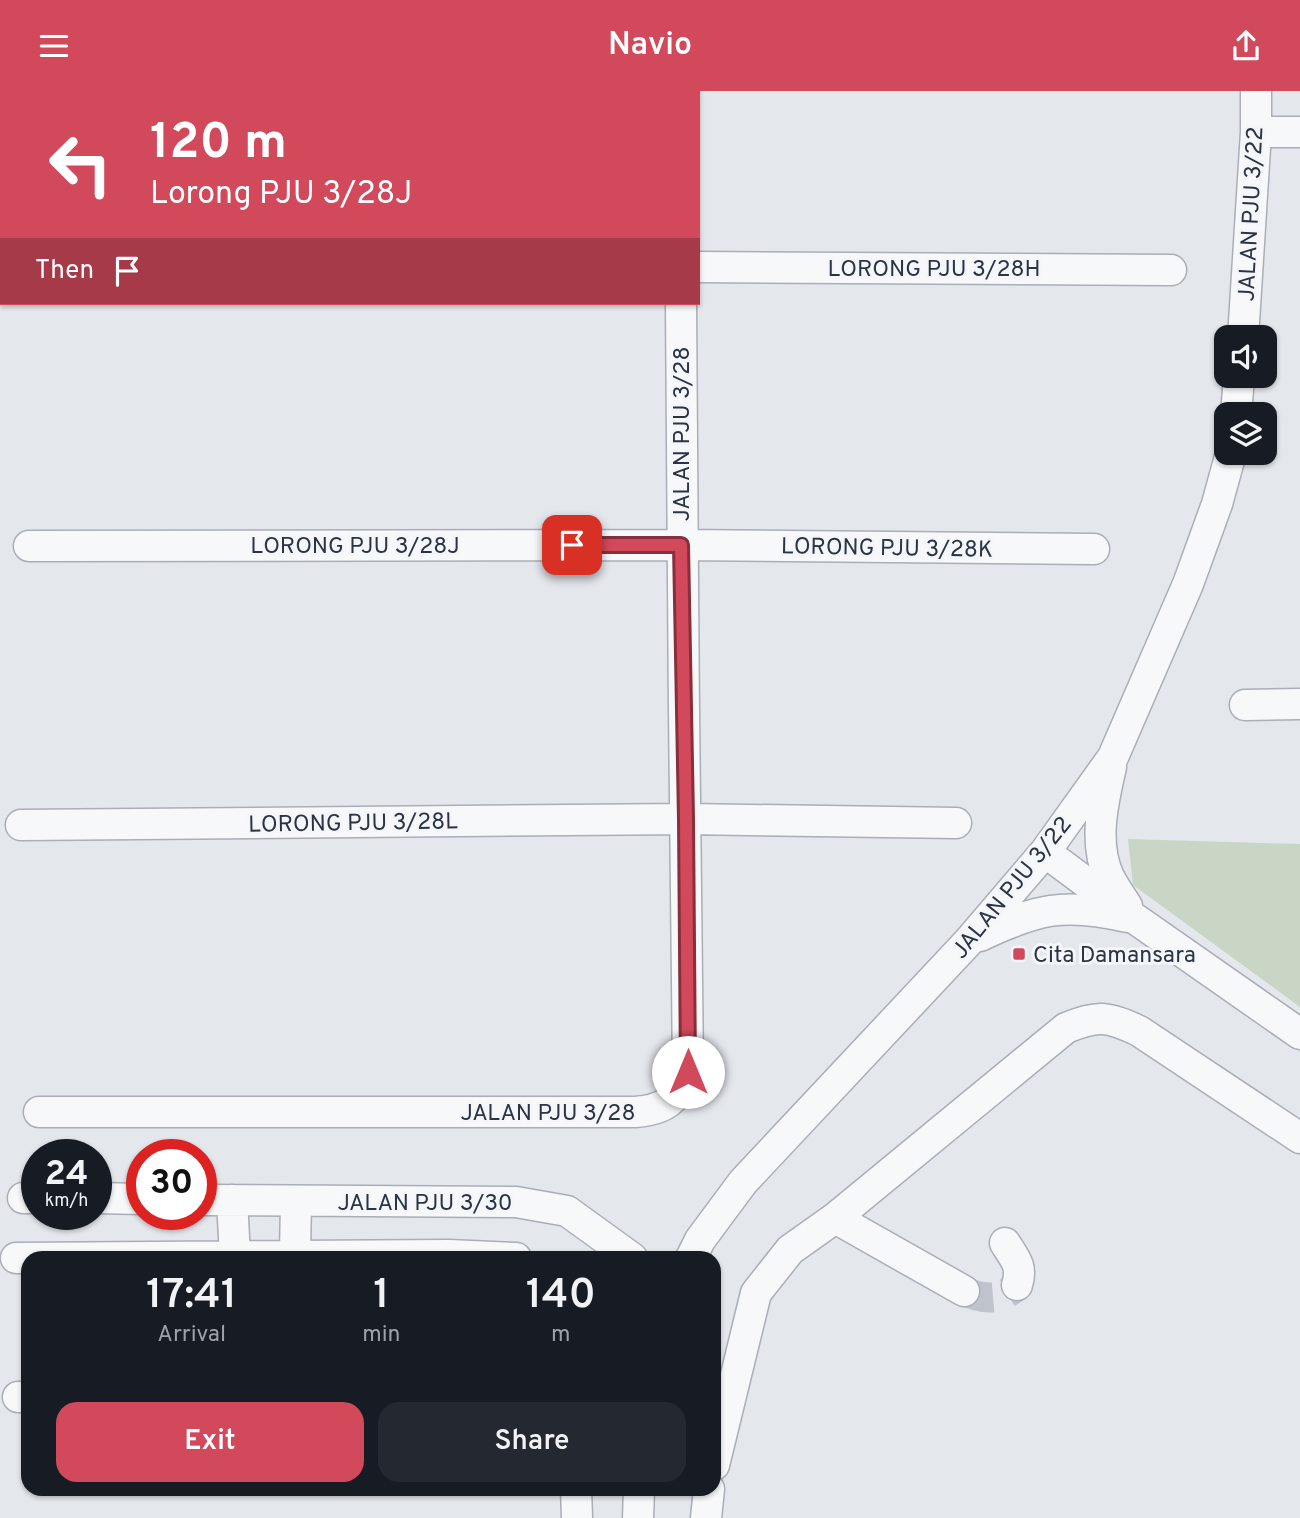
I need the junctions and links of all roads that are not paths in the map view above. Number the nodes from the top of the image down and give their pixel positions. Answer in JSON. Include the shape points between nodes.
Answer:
{"nodes":[{"id":1,"x":1256,"y":91,"type":"edge"},
{"id":2,"x":1256,"y":132,"type":"junction"},
{"id":3,"x":1300,"y":132,"type":"edge"},
{"id":4,"x":700,"y":267,"type":"edge"},
{"id":5,"x":1171,"y":270,"type":"dead end"},
{"id":6,"x":681,"y":305,"type":"edge"},
{"id":7,"x":1243,"y":325,"type":"edge"},
{"id":8,"x":1228,"y":465,"type":"edge"},
{"id":9,"x":681,"y":545,"type":"junction"},
{"id":10,"x":29,"y":546,"type":"dead end"},
{"id":11,"x":1094,"y":549,"type":"dead end"},
{"id":12,"x":1300,"y":704,"type":"edge"},
{"id":13,"x":1245,"y":705,"type":"dead end"},
{"id":14,"x":1113,"y":757,"type":"junction"},
{"id":15,"x":686,"y":819,"type":"junction"},
{"id":16,"x":956,"y":823,"type":"dead end"},
{"id":17,"x":21,"y":825,"type":"dead end"},
{"id":18,"x":1045,"y":852,"type":"junction"},
{"id":19,"x":1134,"y":918,"type":"junction"},
{"id":20,"x":970,"y":941,"type":"junction"},
{"id":21,"x":1300,"y":1034,"type":"edge"},
{"id":22,"x":39,"y":1112,"type":"dead end"},
{"id":23,"x":1298,"y":1132,"type":"edge"},
{"id":24,"x":217,"y":1200,"type":"edge"},
{"id":25,"x":232,"y":1200,"type":"junction"},
{"id":26,"x":296,"y":1201,"type":"junction"},
{"id":27,"x":835,"y":1218,"type":"junction"},
{"id":28,"x":1005,"y":1243,"type":"dead end"},
{"id":29,"x":235,"y":1251,"type":"edge"},
{"id":30,"x":295,"y":1251,"type":"edge"},
{"id":31,"x":622,"y":1251,"type":"edge"},
{"id":32,"x":694,"y":1251,"type":"edge"},
{"id":33,"x":16,"y":1258,"type":"dead end"},
{"id":34,"x":21,"y":1258,"type":"edge"},
{"id":35,"x":1017,"y":1285,"type":"dead end"},
{"id":36,"x":964,"y":1291,"type":"tunnel mouth"},
{"id":37,"x":721,"y":1436,"type":"edge"},
{"id":38,"x":576,"y":1496,"type":"edge"},
{"id":39,"x":639,"y":1496,"type":"edge"},
{"id":40,"x":708,"y":1496,"type":"edge"},
{"id":41,"x":577,"y":1518,"type":"edge"},
{"id":42,"x":638,"y":1518,"type":"edge"},
{"id":43,"x":706,"y":1518,"type":"edge"}],
"edges":[{"from":1,"to":2,"type":"street","name":"JALAN PJU 3/22"},
{"from":2,"to":3,"type":"street"},
{"from":2,"to":7,"type":"street","name":"JALAN PJU 3/22"},
{"from":4,"to":5,"type":"street","name":"LORONG PJU 3/28H"},
{"from":6,"to":9,"type":"street","name":"JALAN PJU 3/28"},
{"from":8,"to":14,"type":"street","name":"JALAN PJU 3/22","via":[[1188,585]]},
{"from":9,"to":10,"type":"street","name":"LORONG PJU 3/28J"},
{"from":9,"to":11,"type":"street","name":"LORONG PJU 3/28K"},
{"from":9,"to":15,"type":"street","name":"JALAN PJU 3/28"},
{"from":12,"to":13,"type":"street"},
{"from":14,"to":18,"type":"street","name":"JALAN PJU 3/22"},
{"from":14,"to":19,"type":"street","via":[[1100,818],[1102,848],[1108,876]]},
{"from":15,"to":16,"type":"street","name":"LORONG PJU 3/28L"},
{"from":15,"to":17,"type":"street","name":"LORONG PJU 3/28L"},
{"from":15,"to":22,"type":"street","name":"JALAN PJU 3/28","via":[[688,1072],[681,1089],[653,1111]]},
{"from":18,"to":19,"type":"street"},
{"from":18,"to":20,"type":"street","name":"JALAN PJU 3/22"},
{"from":19,"to":20,"type":"street","via":[[1104,911],[1047,910],[1021,916]]},
{"from":19,"to":21,"type":"street"},
{"from":20,"to":32,"type":"street","name":"JALAN PJU 3/22","via":[[743,1182]]},
{"from":23,"to":27,"type":"street","via":[[1139,1031],[1116,1020],[1091,1018],[1066,1028]]},
{"from":24,"to":25,"type":"street","name":"JALAN PJU 3/30"},
{"from":25,"to":26,"type":"street","name":"JALAN PJU 3/30"},
{"from":25,"to":29,"type":"street"},
{"from":26,"to":30,"type":"street"},
{"from":26,"to":31,"type":"street","name":"JALAN PJU 3/30","via":[[543,1205],[567,1211]]},
{"from":27,"to":36,"type":"street"},
{"from":27,"to":37,"type":"street","via":[[790,1250],[756,1293]]},
{"from":28,"to":35,"type":"street","via":[[1021,1273]]},
{"from":33,"to":34,"type":"street"},
{"from":38,"to":41,"type":"street"},
{"from":39,"to":42,"type":"street"},
{"from":40,"to":43,"type":"street"}]}
